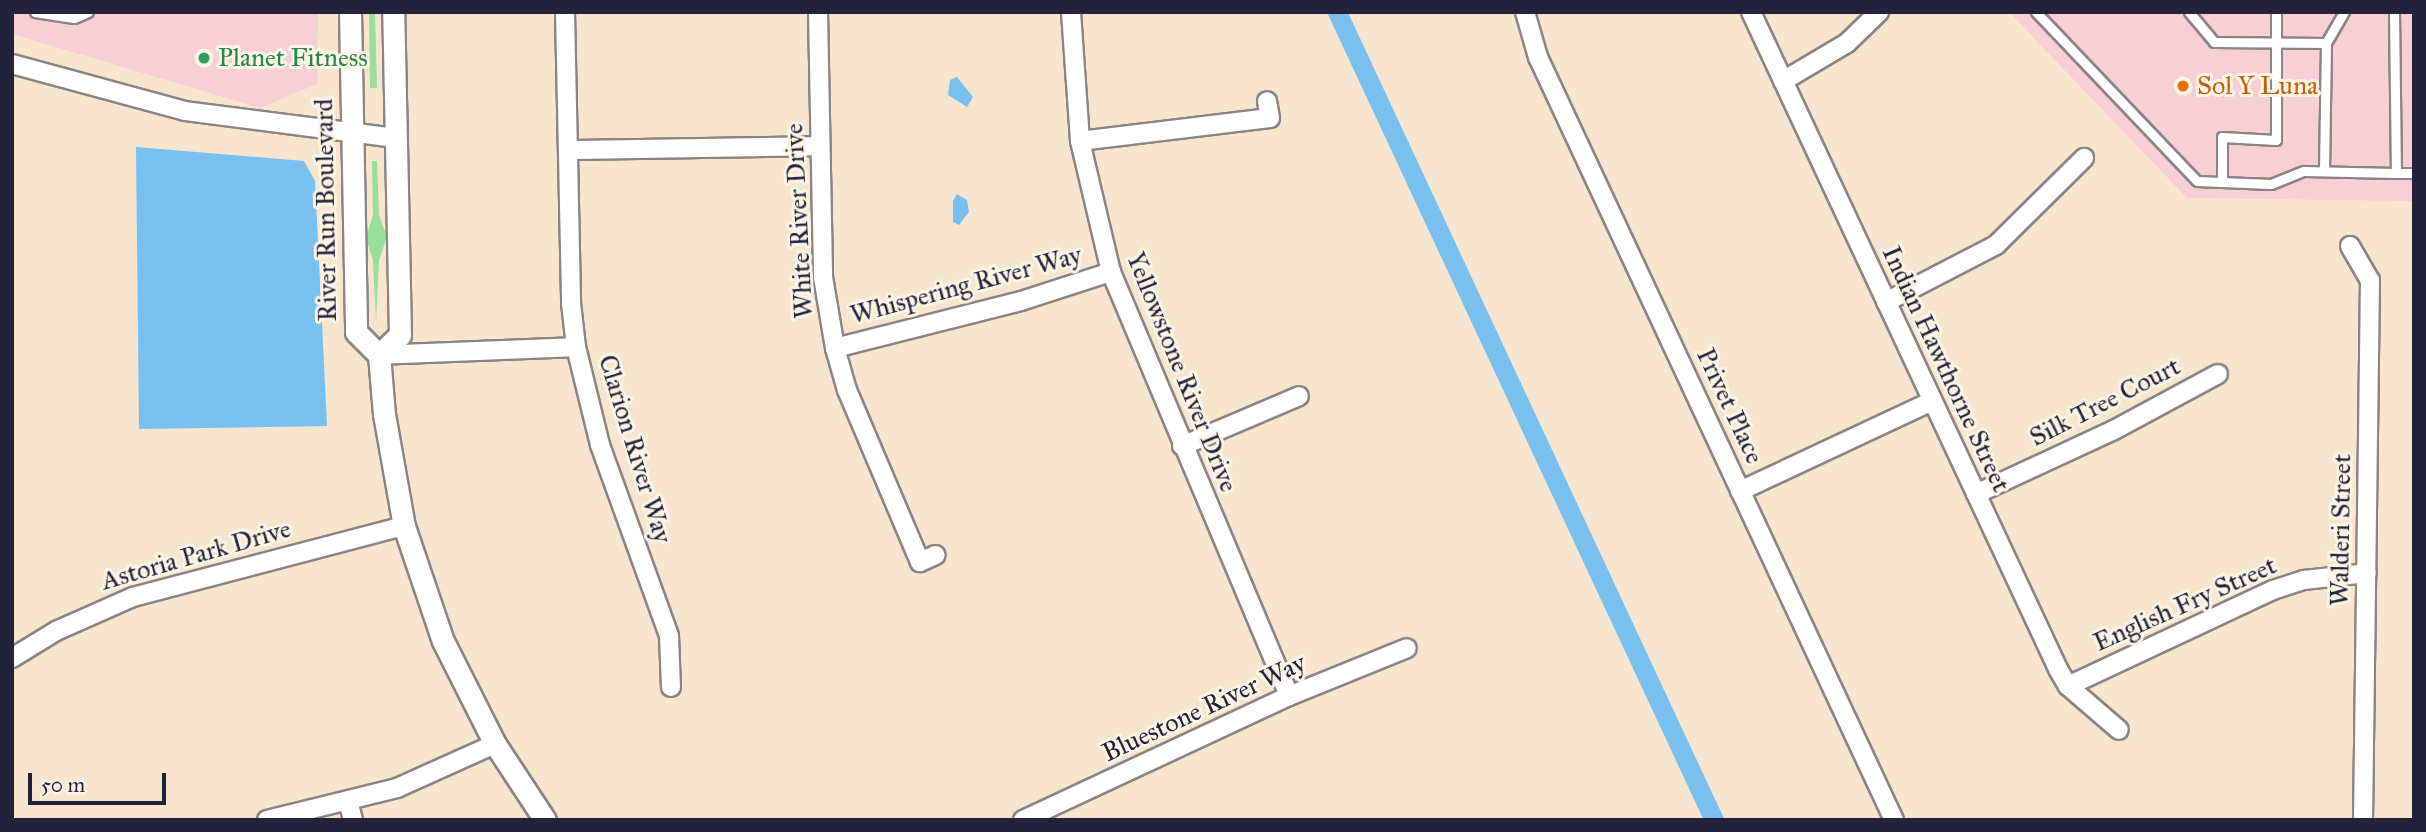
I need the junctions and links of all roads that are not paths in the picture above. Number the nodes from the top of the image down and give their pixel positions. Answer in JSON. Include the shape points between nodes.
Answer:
{"nodes":[{"id":1,"x":35,"y":12,"type":"edge"},
{"id":2,"x":88,"y":12,"type":"edge"},
{"id":3,"x":350,"y":12,"type":"edge"},
{"id":4,"x":393,"y":12,"type":"edge"},
{"id":5,"x":565,"y":12,"type":"edge"},
{"id":6,"x":818,"y":12,"type":"edge"},
{"id":7,"x":1071,"y":12,"type":"edge"},
{"id":8,"x":1525,"y":12,"type":"edge"},
{"id":9,"x":1751,"y":12,"type":"edge"},
{"id":10,"x":1879,"y":12,"type":"edge"},
{"id":11,"x":2036,"y":12,"type":"edge"},
{"id":12,"x":2189,"y":12,"type":"edge"},
{"id":13,"x":2276,"y":12,"type":"edge"},
{"id":14,"x":2344,"y":12,"type":"edge"},
{"id":15,"x":2394,"y":12,"type":"edge"},
{"id":16,"x":2277,"y":42,"type":"junction"},
{"id":17,"x":2326,"y":43,"type":"junction"},
{"id":18,"x":12,"y":64,"type":"edge"},
{"id":19,"x":1783,"y":81,"type":"junction"},
{"id":20,"x":1267,"y":101,"type":"dead end"},
{"id":21,"x":352,"y":135,"type":"junction"},
{"id":22,"x":396,"y":138,"type":"junction"},
{"id":23,"x":1080,"y":141,"type":"junction"},
{"id":24,"x":820,"y":146,"type":"junction"},
{"id":25,"x":568,"y":150,"type":"junction"},
{"id":26,"x":2084,"y":158,"type":"dead end"},
{"id":27,"x":2323,"y":171,"type":"junction"},
{"id":28,"x":2396,"y":173,"type":"junction"},
{"id":29,"x":2414,"y":173,"type":"edge"},
{"id":30,"x":2222,"y":182,"type":"junction"},
{"id":31,"x":2350,"y":246,"type":"dead end"},
{"id":32,"x":1111,"y":272,"type":"junction"},
{"id":33,"x":1886,"y":302,"type":"junction"},
{"id":34,"x":576,"y":347,"type":"junction"},
{"id":35,"x":835,"y":348,"type":"junction"},
{"id":36,"x":379,"y":355,"type":"junction"},
{"id":37,"x":2218,"y":374,"type":"dead end"},
{"id":38,"x":1299,"y":396,"type":"dead end"},
{"id":39,"x":1932,"y":401,"type":"junction"},
{"id":40,"x":1182,"y":446,"type":"junction"},
{"id":41,"x":1740,"y":491,"type":"junction"},
{"id":42,"x":1976,"y":494,"type":"junction"},
{"id":43,"x":404,"y":526,"type":"junction"},
{"id":44,"x":936,"y":555,"type":"dead end"},
{"id":45,"x":2367,"y":573,"type":"junction"},
{"id":46,"x":1407,"y":648,"type":"dead end"},
{"id":47,"x":12,"y":658,"type":"edge"},
{"id":48,"x":2068,"y":686,"type":"junction"},
{"id":49,"x":671,"y":687,"type":"dead end"},
{"id":50,"x":1289,"y":696,"type":"junction"},
{"id":51,"x":2119,"y":730,"type":"dead end"},
{"id":52,"x":495,"y":744,"type":"junction"},
{"id":53,"x":348,"y":801,"type":"junction"},
{"id":54,"x":267,"y":820,"type":"edge"},
{"id":55,"x":353,"y":820,"type":"edge"},
{"id":56,"x":545,"y":820,"type":"edge"},
{"id":57,"x":1023,"y":820,"type":"edge"},
{"id":58,"x":1895,"y":820,"type":"edge"},
{"id":59,"x":2363,"y":820,"type":"edge"}],
"edges":[{"from":1,"to":2,"type":"lane","via":[[74,18]]},
{"from":3,"to":21,"type":"street","name":"River Run Boulevard"},
{"from":4,"to":22,"type":"street"},
{"from":5,"to":25,"type":"street","name":"Clarion River Way"},
{"from":6,"to":24,"type":"street","name":"White River Drive"},
{"from":7,"to":23,"type":"street","name":"Yellowstone River Drive"},
{"from":8,"to":41,"type":"street","name":"Privet Place","via":[[1538,57]]},
{"from":9,"to":19,"type":"street","name":"Indian Hawthorne Street"},
{"from":10,"to":19,"type":"street","via":[[1847,43]]},
{"from":11,"to":30,"type":"lane","via":[[2197,181]]},
{"from":12,"to":16,"type":"lane","via":[[2214,42]]},
{"from":13,"to":16,"type":"lane"},
{"from":14,"to":17,"type":"lane"},
{"from":15,"to":28,"type":"lane"},
{"from":16,"to":17,"type":"lane"},
{"from":16,"to":30,"type":"lane","via":[[2276,140],[2222,137]]},
{"from":17,"to":27,"type":"lane"},
{"from":18,"to":21,"type":"street","via":[[185,111]]},
{"from":19,"to":33,"type":"street","name":"Indian Hawthorne Street"},
{"from":20,"to":23,"type":"street","via":[[1270,118]]},
{"from":21,"to":22,"type":"street"},
{"from":21,"to":36,"type":"street","name":"River Run Boulevard","via":[[356,332]]},
{"from":22,"to":36,"type":"street","via":[[400,335]]},
{"from":23,"to":32,"type":"street","name":"Yellowstone River Drive"},
{"from":24,"to":25,"type":"street"},
{"from":24,"to":35,"type":"street","name":"White River Drive","via":[[823,277]]},
{"from":25,"to":34,"type":"street","name":"Clarion River Way"},
{"from":26,"to":33,"type":"street","via":[[1996,245]]},
{"from":27,"to":28,"type":"lane"},
{"from":27,"to":30,"type":"lane","via":[[2304,171],[2271,184]]},
{"from":28,"to":29,"type":"lane"},
{"from":31,"to":45,"type":"street","name":"Walderi Street","via":[[2370,280]]},
{"from":32,"to":35,"type":"street","name":"Whispering River Way","via":[[1021,301]]},
{"from":32,"to":40,"type":"street","name":"Yellowstone River Drive"},
{"from":33,"to":39,"type":"street","name":"Indian Hawthorne Street"},
{"from":34,"to":36,"type":"street"},
{"from":34,"to":49,"type":"street","name":"Clarion River Way","via":[[600,445],[669,636]]},
{"from":35,"to":44,"type":"street","name":"White River Drive","via":[[847,390],[920,562]]},
{"from":36,"to":43,"type":"street","via":[[387,438]]},
{"from":37,"to":42,"type":"street","name":"Silk Tree Court","via":[[2115,430]]},
{"from":38,"to":40,"type":"street"},
{"from":39,"to":41,"type":"street"},
{"from":39,"to":42,"type":"street","name":"Indian Hawthorne Street"},
{"from":40,"to":50,"type":"street","name":"Yellowstone River Drive"},
{"from":41,"to":58,"type":"street","name":"Privet Place"},
{"from":42,"to":48,"type":"street","name":"Indian Hawthorne Street"},
{"from":43,"to":47,"type":"street","name":"Astoria Park Drive","via":[[133,597],[56,631]]},
{"from":43,"to":52,"type":"street","via":[[443,641]]},
{"from":45,"to":48,"type":"street","name":"English Fry Street","via":[[2304,580],[2273,590]]},
{"from":45,"to":59,"type":"street","name":"Walderi Street"},
{"from":46,"to":50,"type":"street","name":"Bluestone River Way"},
{"from":48,"to":51,"type":"street","name":"Indian Hawthorne Street"},
{"from":50,"to":57,"type":"street","name":"Bluestone River Way"},
{"from":52,"to":53,"type":"street","via":[[437,774]]},
{"from":52,"to":56,"type":"street"},
{"from":53,"to":54,"type":"street"},
{"from":53,"to":55,"type":"street"}]}
